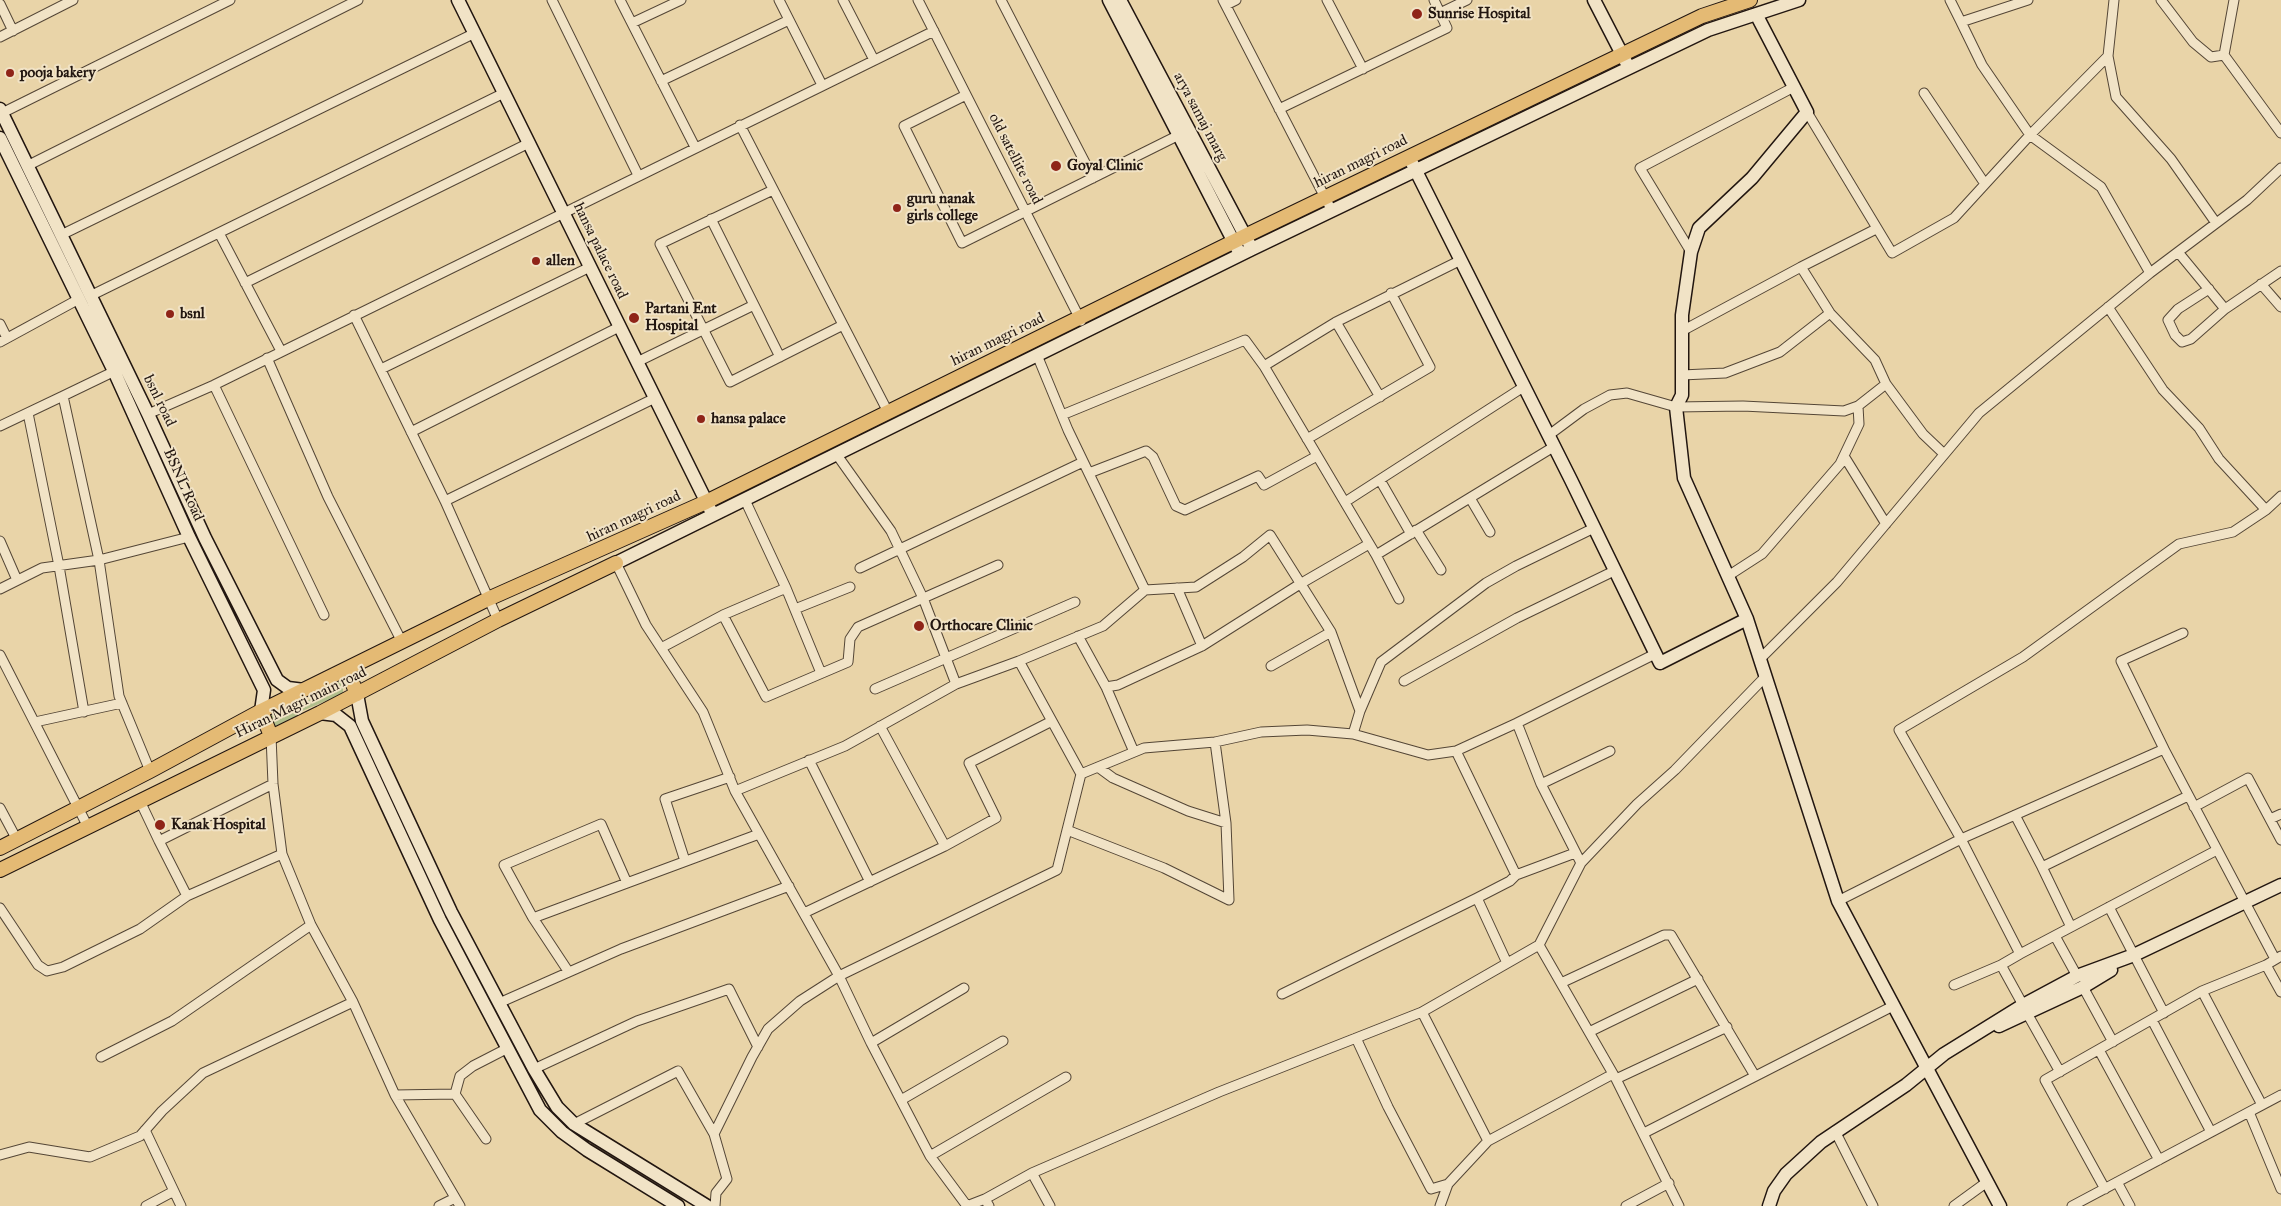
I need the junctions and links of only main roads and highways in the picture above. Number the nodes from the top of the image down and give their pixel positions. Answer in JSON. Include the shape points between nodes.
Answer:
{"nodes":[{"id":1,"x":1750,"y":0,"type":"edge"},
{"id":2,"x":616,"y":563,"type":"road end"},
{"id":3,"x":347,"y":670,"type":"junction"},
{"id":4,"x":357,"y":694,"type":"junction"},
{"id":5,"x":261,"y":711,"type":"junction"},
{"id":6,"x":271,"y":736,"type":"junction"},
{"id":7,"x":0,"y":848,"type":"edge"},
{"id":8,"x":0,"y":870,"type":"edge"}],
"edges":[{"from":1,"to":3,"type":"main road","name":"hiran magri road","via":[[1702,16],[1622,54],[1325,198],[1243,245],[1080,318],[706,502],[488,599]]},
{"from":2,"to":4,"type":"main road","name":"Hiran Magri main road"},
{"from":3,"to":4,"type":"main road"},
{"from":3,"to":5,"type":"main road","name":"hiran magri road"},
{"from":4,"to":6,"type":"main road","name":"Hiran Magri main road"},
{"from":5,"to":6,"type":"main road"},
{"from":5,"to":7,"type":"main road","name":"Hiran Magri main road"},
{"from":6,"to":8,"type":"main road","name":"Hiran Magri main road"}]}
